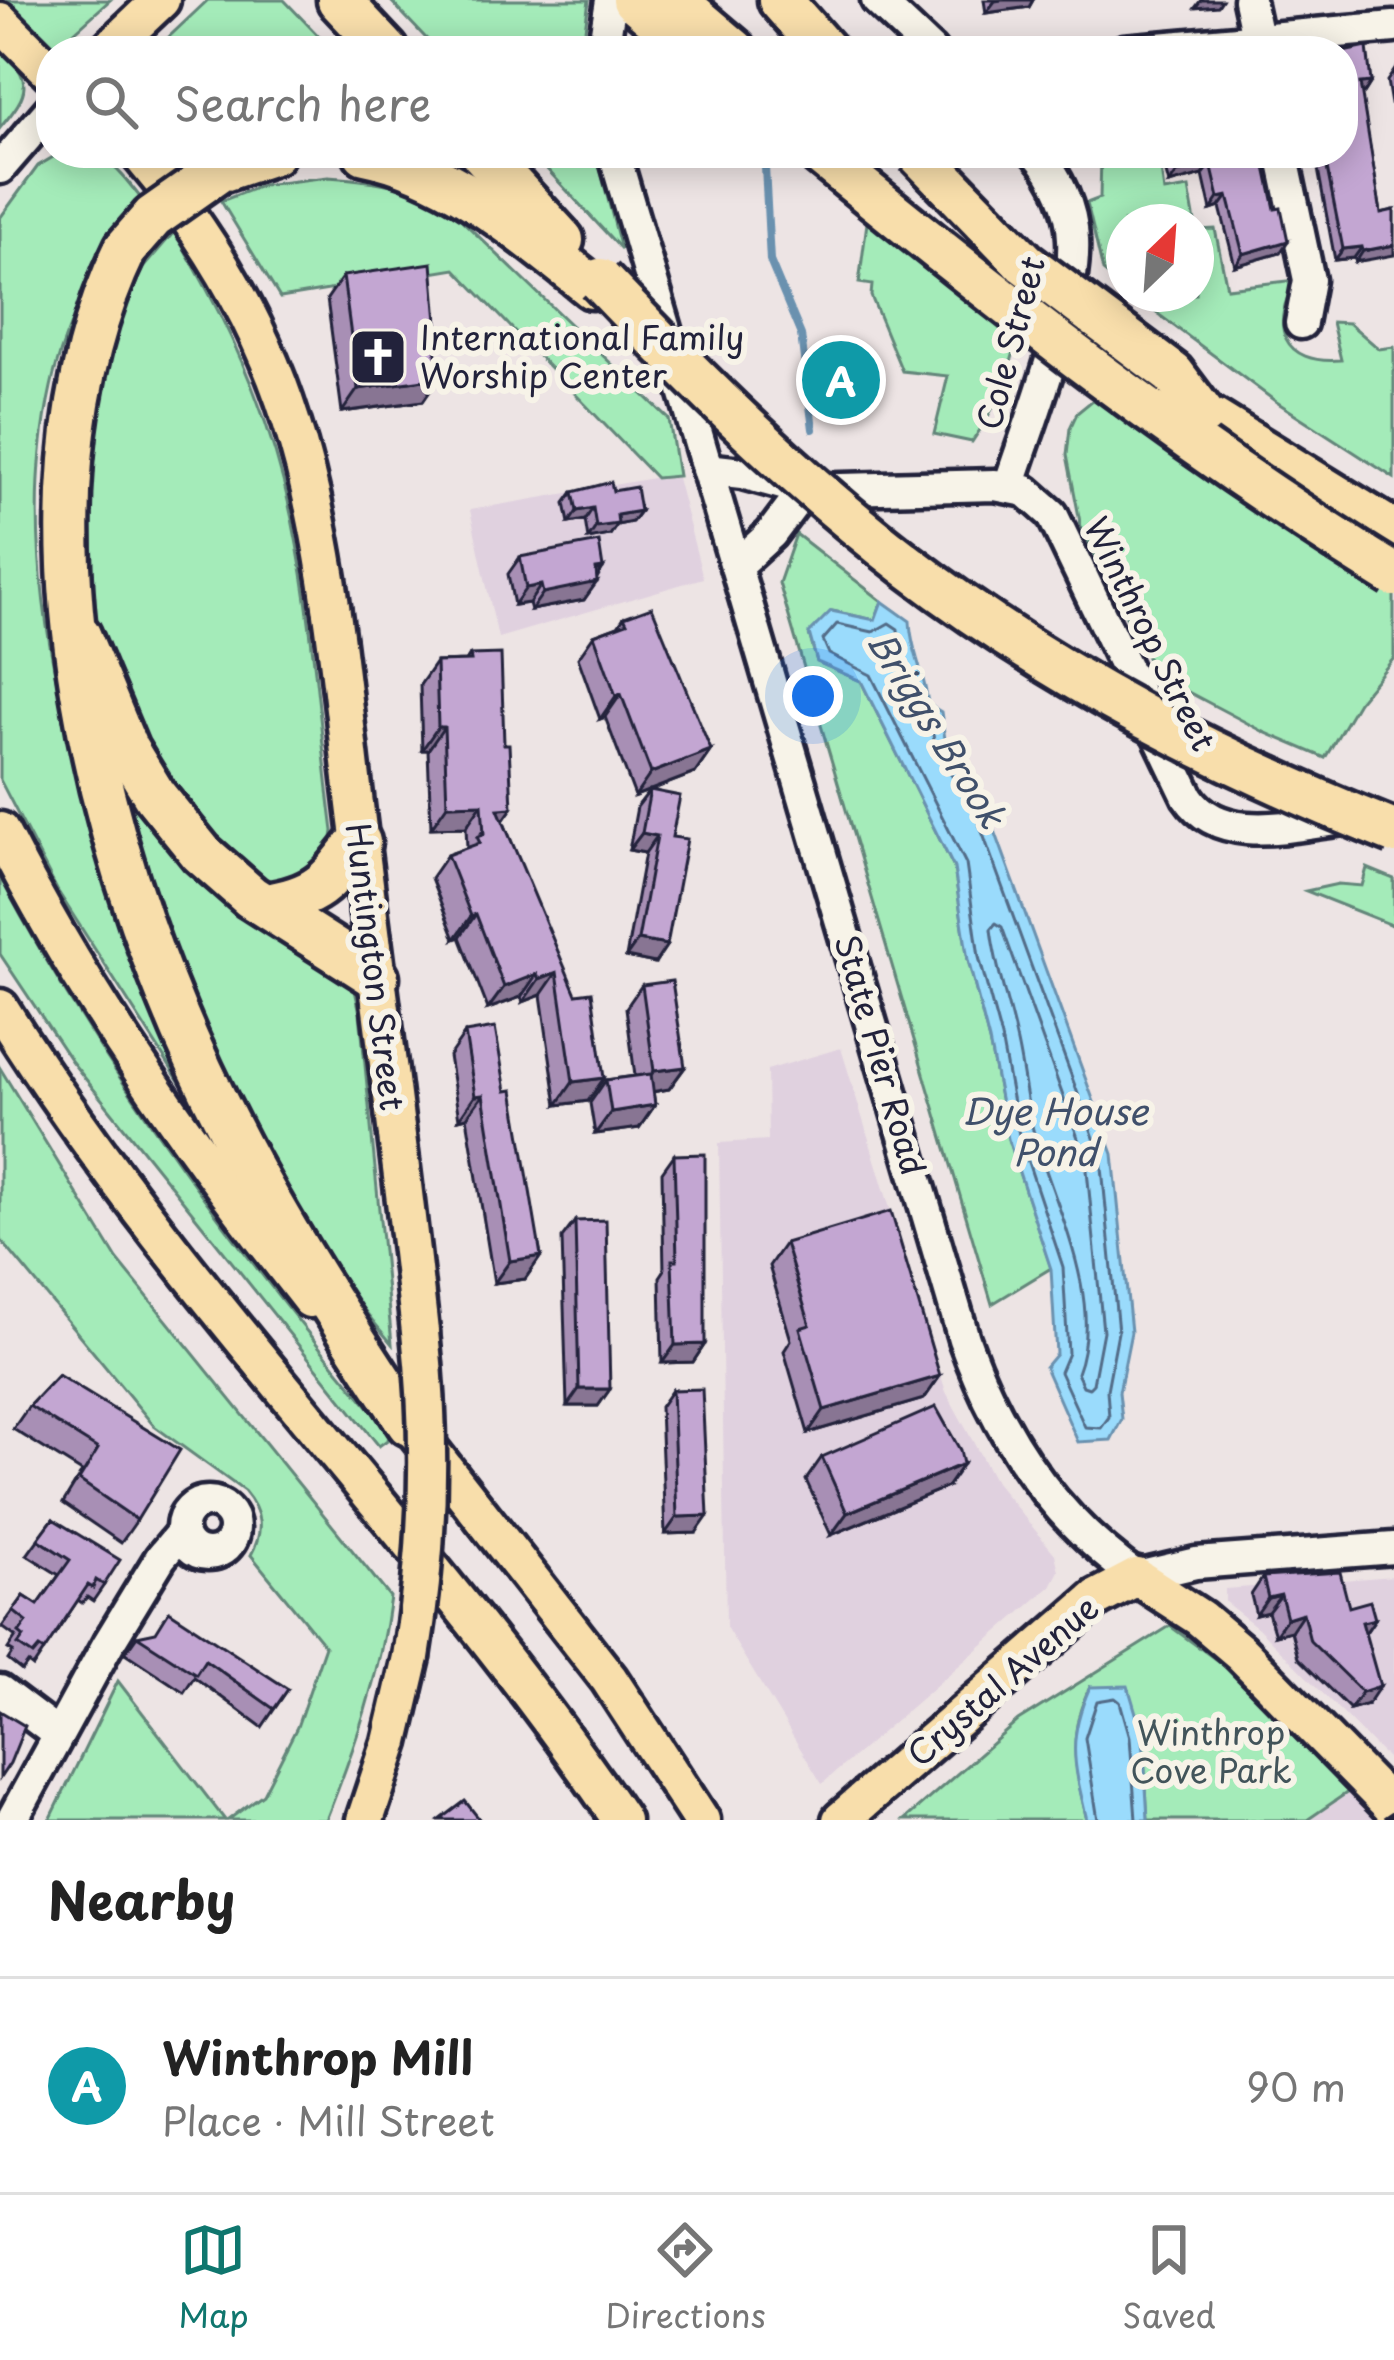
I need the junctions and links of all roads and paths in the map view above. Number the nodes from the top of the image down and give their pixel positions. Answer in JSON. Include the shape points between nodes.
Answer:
{"nodes":[{"id":1,"x":161,"y":0,"type":"edge"},
{"id":2,"x":339,"y":0,"type":"edge"},
{"id":3,"x":611,"y":0,"type":"edge"},
{"id":4,"x":634,"y":0,"type":"edge"},
{"id":5,"x":675,"y":0,"type":"edge"},
{"id":6,"x":780,"y":0,"type":"edge"},
{"id":7,"x":1249,"y":0,"type":"edge"},
{"id":8,"x":882,"y":2,"type":"edge"},
{"id":9,"x":0,"y":21,"type":"edge"},
{"id":10,"x":1394,"y":27,"type":"edge"},
{"id":11,"x":123,"y":36,"type":"edge"},
{"id":12,"x":373,"y":36,"type":"edge"},
{"id":13,"x":605,"y":36,"type":"edge"},
{"id":14,"x":676,"y":36,"type":"edge"},
{"id":15,"x":717,"y":36,"type":"edge"},
{"id":16,"x":812,"y":36,"type":"edge"},
{"id":17,"x":916,"y":36,"type":"edge"},
{"id":18,"x":1257,"y":36,"type":"edge"},
{"id":19,"x":1326,"y":36,"type":"edge"},
{"id":20,"x":36,"y":57,"type":"edge"},
{"id":21,"x":36,"y":126,"type":"edge"},
{"id":22,"x":0,"y":168,"type":"edge"},
{"id":23,"x":150,"y":168,"type":"edge"},
{"id":24,"x":230,"y":168,"type":"edge"},
{"id":25,"x":411,"y":168,"type":"edge"},
{"id":26,"x":495,"y":168,"type":"edge"},
{"id":27,"x":618,"y":168,"type":"edge"},
{"id":28,"x":837,"y":168,"type":"edge"},
{"id":29,"x":878,"y":168,"type":"edge"},
{"id":30,"x":933,"y":168,"type":"edge"},
{"id":31,"x":1046,"y":168,"type":"edge"},
{"id":32,"x":1285,"y":168,"type":"edge"},
{"id":33,"x":596,"y":284,"type":"junction"},
{"id":34,"x":1300,"y":323,"type":"dead end"},
{"id":35,"x":1203,"y":414,"type":"junction"},
{"id":36,"x":707,"y":469,"type":"junction"},
{"id":37,"x":1010,"y":486,"type":"junction"},
{"id":38,"x":804,"y":490,"type":"junction"},
{"id":39,"x":1394,"y":532,"type":"edge"},
{"id":40,"x":56,"y":566,"type":"junction"},
{"id":41,"x":736,"y":566,"type":"junction"},
{"id":42,"x":1394,"y":575,"type":"edge"},
{"id":43,"x":1394,"y":814,"type":"edge"},
{"id":44,"x":0,"y":832,"type":"edge"},
{"id":45,"x":1394,"y":832,"type":"edge"},
{"id":46,"x":359,"y":842,"type":"junction"},
{"id":47,"x":266,"y":905,"type":"junction"},
{"id":48,"x":376,"y":976,"type":"junction"},
{"id":49,"x":0,"y":1009,"type":"edge"},
{"id":50,"x":409,"y":1424,"type":"junction"},
{"id":51,"x":182,"y":1532,"type":"dead end"},
{"id":52,"x":1394,"y":1548,"type":"edge"},
{"id":53,"x":1137,"y":1577,"type":"junction"},
{"id":54,"x":0,"y":1691,"type":"edge"},
{"id":55,"x":57,"y":1734,"type":"junction"},
{"id":56,"x":1392,"y":1807,"type":"edge"},
{"id":57,"x":12,"y":1820,"type":"edge"},
{"id":58,"x":365,"y":1820,"type":"edge"},
{"id":59,"x":621,"y":1820,"type":"edge"},
{"id":60,"x":700,"y":1820,"type":"edge"},
{"id":61,"x":841,"y":1820,"type":"edge"}],
"edges":[{"from":1,"to":11,"type":"main road"},
{"from":2,"to":12,"type":"highway"},
{"from":3,"to":13,"type":"street"},
{"from":4,"to":14,"type":"highway"},
{"from":5,"to":15,"type":"highway"},
{"from":6,"to":16,"type":"highway"},
{"from":7,"to":18,"type":"street"},
{"from":8,"to":17,"type":"street"},
{"from":9,"to":20,"type":"main road"},
{"from":10,"to":19,"type":"street"},
{"from":21,"to":22,"type":"street"},
{"from":23,"to":46,"type":"main road","name":"Huntington Street","via":[[234,289],[292,422],[320,546]]},
{"from":24,"to":40,"type":"highway","bridge":true,"via":[[166,206],[126,248],[101,293],[69,381],[55,486]]},
{"from":25,"to":33,"type":"highway"},
{"from":26,"to":33,"type":"highway"},
{"from":27,"to":36,"type":"street","name":"State Pier Road"},
{"from":28,"to":42,"type":"highway","bridge":true,"via":[[996,297]]},
{"from":29,"to":35,"type":"highway"},
{"from":30,"to":35,"type":"highway","bridge":true,"via":[[1025,263],[1173,374]]},
{"from":31,"to":37,"type":"street","name":"Cole Street","via":[[1064,200],[1073,256]]},
{"from":32,"to":34,"type":"street","via":[[1309,280]]},
{"from":33,"to":45,"type":"highway","bridge":true,"via":[[865,532],[1023,646],[1193,744]]},
{"from":35,"to":39,"type":"highway"},
{"from":36,"to":38,"type":"street"},
{"from":36,"to":41,"type":"street","name":"State Pier Road"},
{"from":37,"to":38,"type":"street"},
{"from":37,"to":43,"type":"street","name":"Winthrop Street","via":[[1052,514],[1202,814],[1249,828]]},
{"from":38,"to":41,"type":"street"},
{"from":40,"to":47,"type":"highway","via":[[102,697],[146,781],[201,853]]},
{"from":40,"to":50,"type":"highway","via":[[78,731],[166,992],[259,1182]]},
{"from":41,"to":53,"type":"street","name":"State Pier Road","via":[[974,1368],[1038,1482],[1078,1529]]},
{"from":44,"to":50,"type":"main road","via":[[95,999],[181,1128]]},
{"from":46,"to":47,"type":"highway","via":[[313,893]]},
{"from":46,"to":48,"type":"main road","name":"Huntington Street"},
{"from":47,"to":48,"type":"highway"},
{"from":48,"to":58,"type":"main road","name":"Huntington Street","bridge":true,"via":[[420,1332],[428,1499],[411,1657]]},
{"from":49,"to":59,"type":"main road","via":[[142,1216]]},
{"from":50,"to":60,"type":"main road","via":[[609,1678]]},
{"from":51,"to":55,"type":"street"},
{"from":52,"to":53,"type":"street","name":"Crystal Avenue","via":[[1196,1563]]},
{"from":53,"to":56,"type":"main road","name":"State Pier Road","via":[[1240,1652]]},
{"from":53,"to":61,"type":"main road","name":"Crystal Avenue","via":[[1097,1598]]},
{"from":54,"to":55,"type":"street"},
{"from":55,"to":57,"type":"street"}]}
